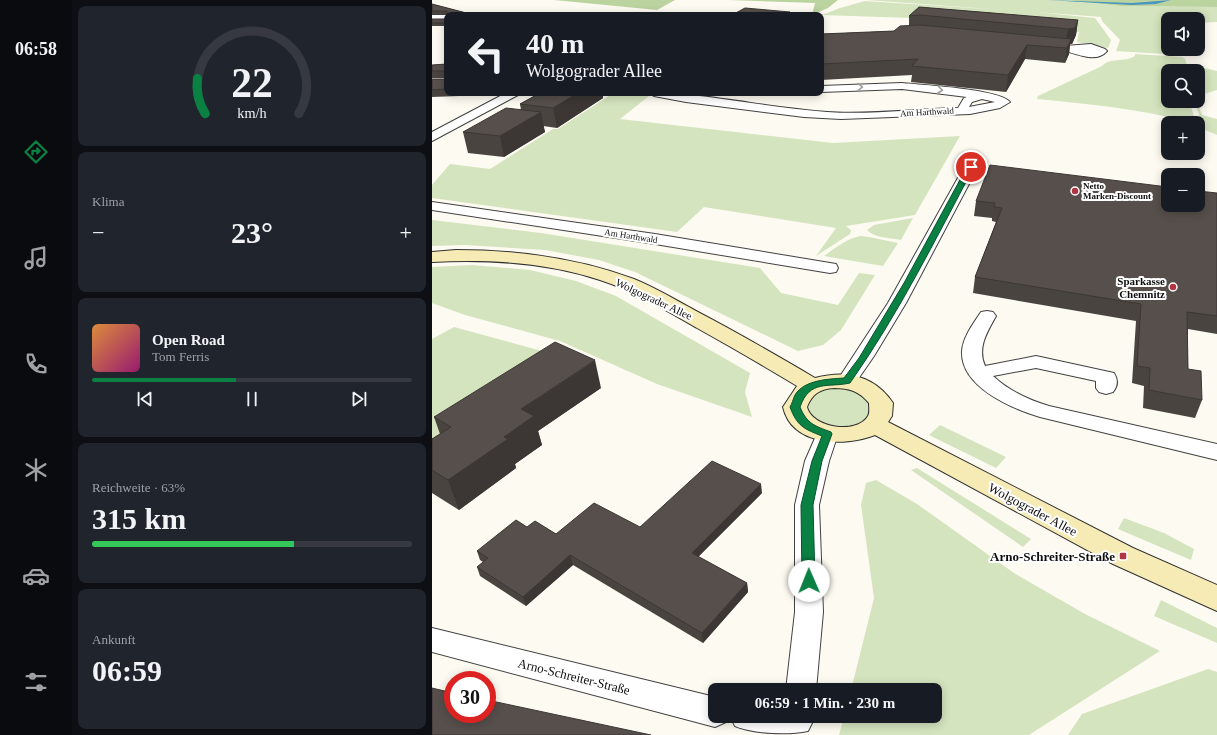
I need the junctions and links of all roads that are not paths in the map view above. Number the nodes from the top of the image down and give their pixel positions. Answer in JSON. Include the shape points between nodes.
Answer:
{"nodes":[{"id":1,"x":432,"y":18,"type":"edge"},
{"id":2,"x":444,"y":18,"type":"edge"},
{"id":3,"x":1034,"y":45,"type":"edge"},
{"id":4,"x":1068,"y":48,"type":"edge"},
{"id":5,"x":824,"y":89,"type":"edge"},
{"id":6,"x":986,"y":95,"type":"junction"},
{"id":7,"x":508,"y":96,"type":"edge"},
{"id":8,"x":677,"y":96,"type":"edge"},
{"id":9,"x":962,"y":110,"type":"junction"},
{"id":10,"x":432,"y":137,"type":"edge"},
{"id":11,"x":971,"y":167,"type":"dead end"},
{"id":12,"x":432,"y":206,"type":"edge"},
{"id":13,"x":432,"y":257,"type":"edge"},
{"id":14,"x":830,"y":268,"type":"dead end"},
{"id":15,"x":987,"y":316,"type":"dead end"},
{"id":16,"x":979,"y":373,"type":"junction"},
{"id":17,"x":847,"y":381,"type":"junction"},
{"id":18,"x":813,"y":386,"type":"junction"},
{"id":19,"x":1106,"y":388,"type":"dead end"},
{"id":20,"x":873,"y":424,"type":"junction"},
{"id":21,"x":827,"y":434,"type":"junction"},
{"id":22,"x":1217,"y":452,"type":"edge"},
{"id":23,"x":1217,"y":599,"type":"edge"},
{"id":24,"x":432,"y":640,"type":"edge"},
{"id":25,"x":802,"y":683,"type":"edge"},
{"id":26,"x":708,"y":710,"type":"edge"}],
"edges":[{"from":1,"to":2,"type":"street"},
{"from":3,"to":4,"type":"street"},
{"from":5,"to":6,"type":"street","name":"Am Harthwald","one_way":true,"via":[[902,86]]},
{"from":6,"to":9,"type":"street","name":"Am Harthwald","via":[[968,100]]},
{"from":6,"to":9,"type":"street","name":"Am Harthwald","via":[[1004,102],[997,106]]},
{"from":7,"to":10,"type":"street"},
{"from":8,"to":9,"type":"street","name":"Am Harthwald","via":[[812,114],[871,115]]},
{"from":11,"to":17,"type":"street","via":[[908,283]]},
{"from":12,"to":14,"type":"street","name":"Am Harthwald"},
{"from":13,"to":18,"type":"main road","name":"Wolgograder Allee","via":[[456,255],[517,258],[576,267],[629,284],[718,331]]},
{"from":15,"to":16,"type":"street","via":[[973,342],[972,355]]},
{"from":16,"to":19,"type":"street","via":[[1036,362],[1106,377]]},
{"from":16,"to":22,"type":"street","via":[[1008,397],[1037,409]]},
{"from":17,"to":18,"type":"main road","via":[[826,382]]},
{"from":17,"to":20,"type":"main road","via":[[860,384],[874,393],[881,403],[880,416]]},
{"from":18,"to":21,"type":"main road","via":[[799,396],[795,407],[800,419],[811,428]]},
{"from":20,"to":21,"type":"main road","via":[[848,434]]},
{"from":20,"to":23,"type":"main road","name":"Wolgograder Allee","via":[[1123,556]]},
{"from":21,"to":25,"type":"street","via":[[817,461],[807,505],[809,612]]},
{"from":24,"to":26,"type":"street","name":"Arno-Schreiter-Straße"}]}
